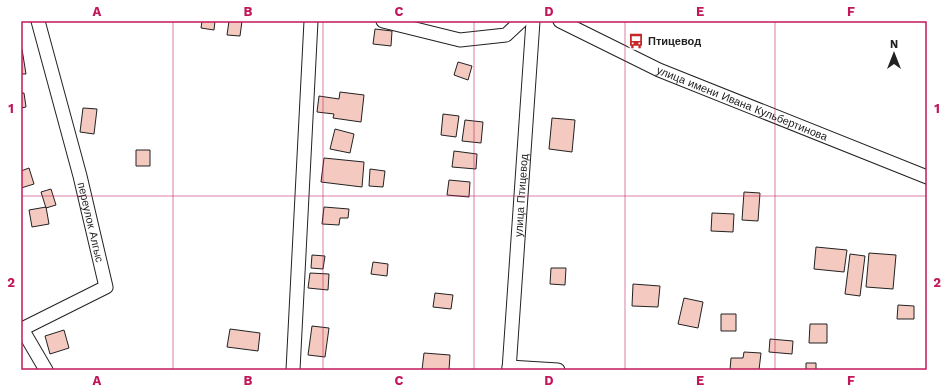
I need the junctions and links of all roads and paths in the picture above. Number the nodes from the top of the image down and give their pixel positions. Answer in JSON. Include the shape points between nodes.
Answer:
{"nodes":[{"id":1,"x":38,"y":21,"type":"edge"},
{"id":2,"x":311,"y":21,"type":"edge"},
{"id":3,"x":383,"y":21,"type":"edge"},
{"id":4,"x":521,"y":21,"type":"edge"},
{"id":5,"x":533,"y":21,"type":"edge"},
{"id":6,"x":560,"y":21,"type":"edge"},
{"id":7,"x":927,"y":177,"type":"edge"},
{"id":8,"x":509,"y":368,"type":"edge"},
{"id":9,"x":46,"y":370,"type":"edge"},
{"id":10,"x":294,"y":370,"type":"edge"},
{"id":11,"x":558,"y":370,"type":"edge"}],
"edges":[{"from":1,"to":9,"type":"street","name":"переулок Алгыс","via":[[80,176],[106,287],[22,329]]},
{"from":2,"to":10,"type":"street"},
{"from":3,"to":4,"type":"street","via":[[460,40],[506,35]]},
{"from":5,"to":8,"type":"street","name":"улица Птицевод"},
{"from":6,"to":7,"type":"street","name":"улица имени Ивана Кульбертинова","via":[[659,70]]},
{"from":8,"to":11,"type":"street"}]}
